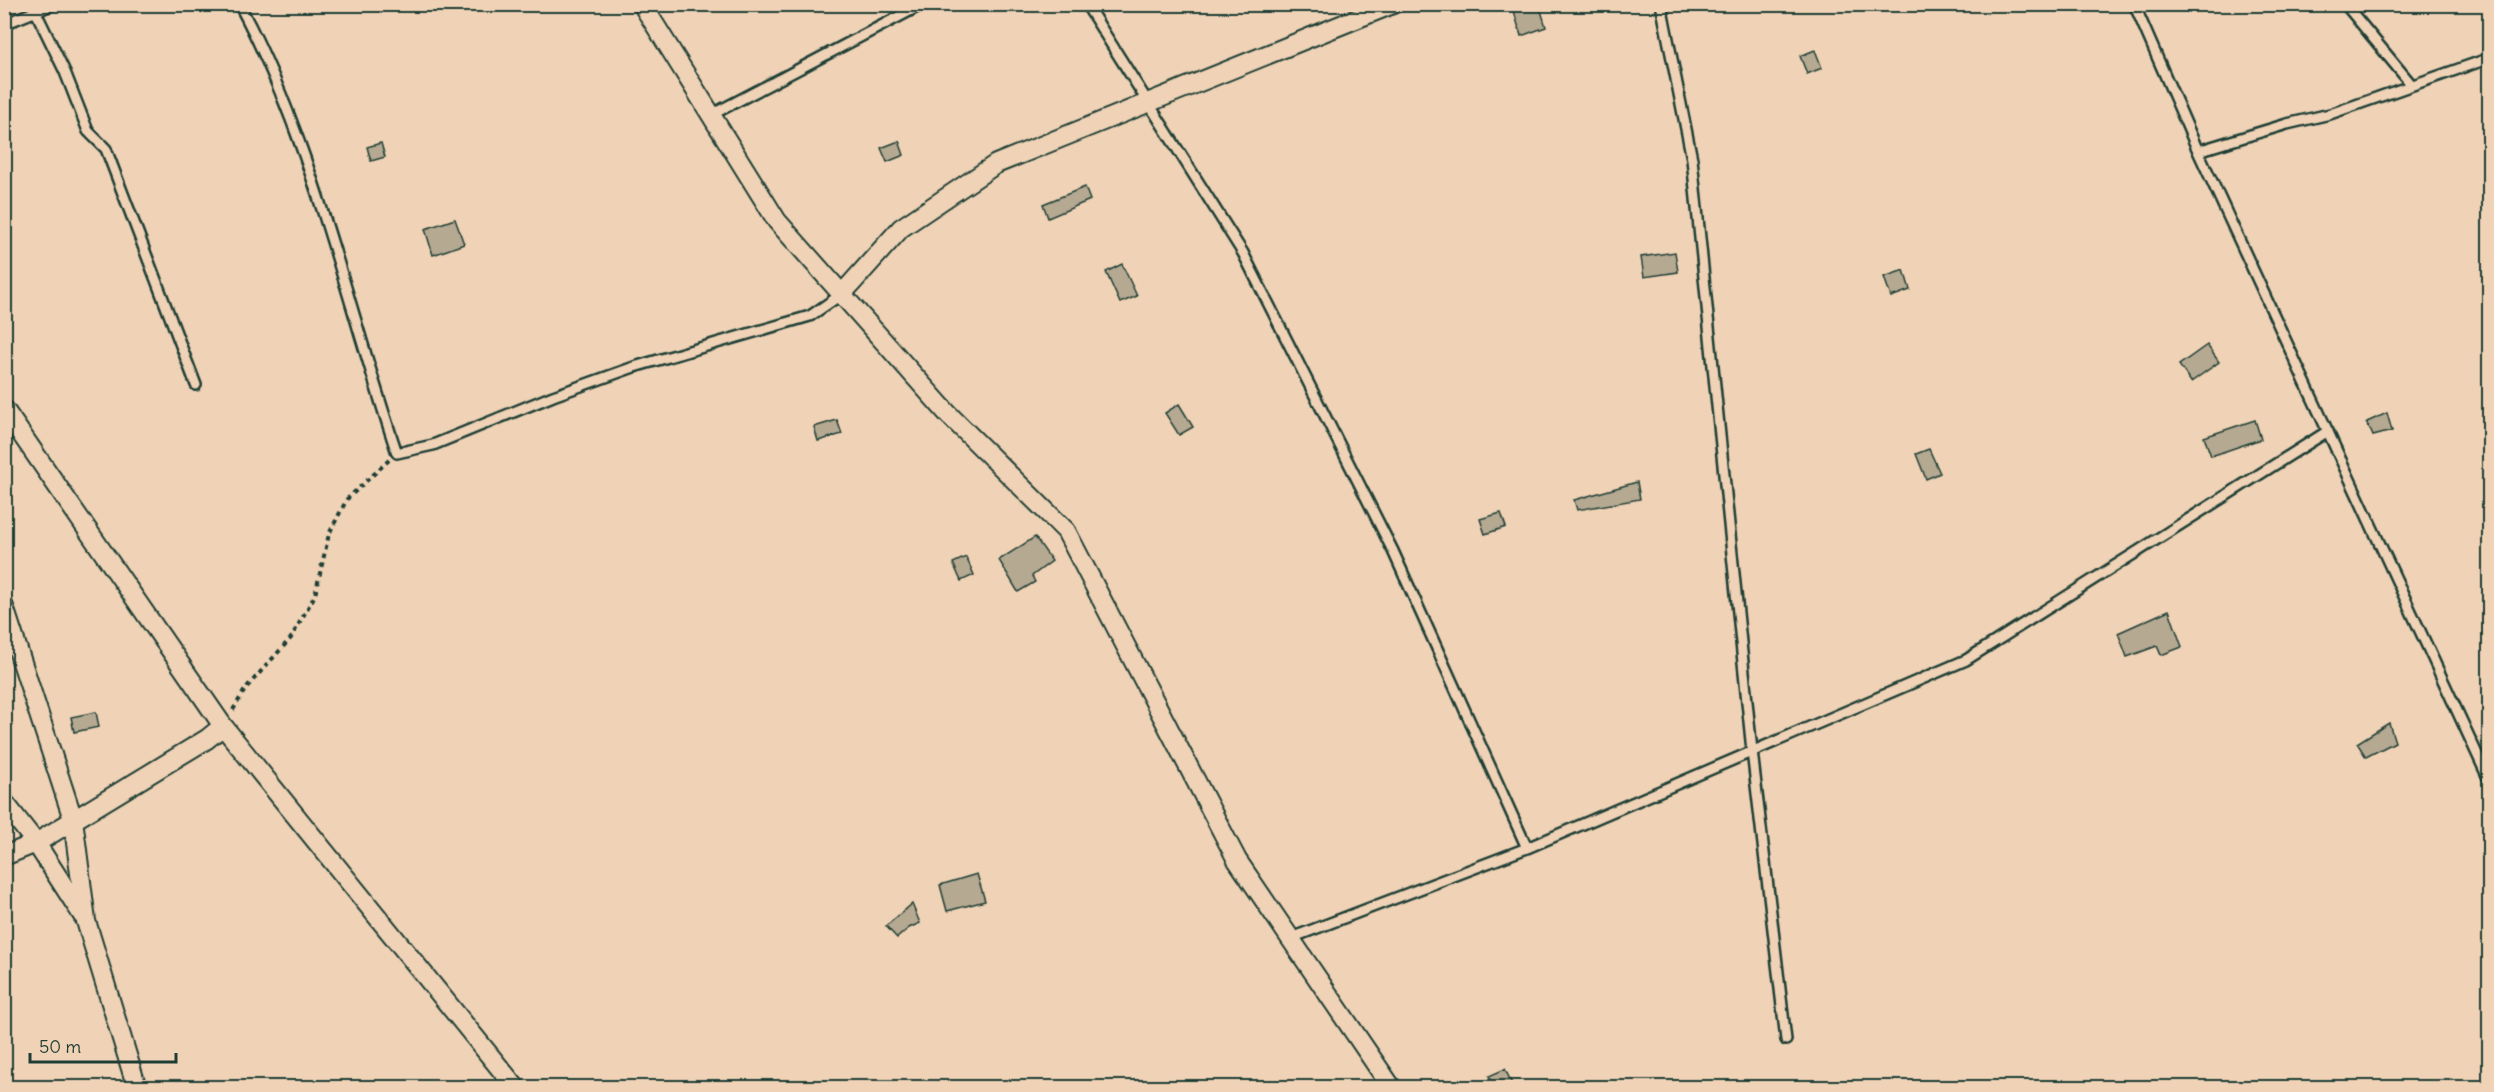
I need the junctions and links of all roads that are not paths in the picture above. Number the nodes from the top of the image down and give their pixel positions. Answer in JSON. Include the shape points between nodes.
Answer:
{"nodes":[{"id":1,"x":54,"y":4,"type":"edge"},
{"id":2,"x":239,"y":4,"type":"edge"},
{"id":3,"x":642,"y":4,"type":"edge"},
{"id":4,"x":922,"y":4,"type":"edge"},
{"id":5,"x":1086,"y":4,"type":"edge"},
{"id":6,"x":1393,"y":4,"type":"edge"},
{"id":7,"x":1661,"y":4,"type":"edge"},
{"id":8,"x":2134,"y":4,"type":"edge"},
{"id":9,"x":2345,"y":4,"type":"edge"},
{"id":10,"x":33,"y":8,"type":"edge"},
{"id":11,"x":1357,"y":11,"type":"edge"},
{"id":12,"x":4,"y":24,"type":"edge"},
{"id":13,"x":2490,"y":58,"type":"edge"},
{"id":14,"x":2412,"y":84,"type":"junction"},
{"id":15,"x":1149,"y":102,"type":"junction"},
{"id":16,"x":711,"y":115,"type":"junction"},
{"id":17,"x":2198,"y":151,"type":"junction"},
{"id":18,"x":842,"y":294,"type":"junction"},
{"id":19,"x":196,"y":385,"type":"dead end"},
{"id":20,"x":4,"y":409,"type":"edge"},
{"id":21,"x":2328,"y":431,"type":"junction"},
{"id":22,"x":4,"y":608,"type":"edge"},
{"id":23,"x":223,"y":726,"type":"junction"},
{"id":24,"x":1752,"y":751,"type":"junction"},
{"id":25,"x":2490,"y":782,"type":"edge"},
{"id":26,"x":4,"y":802,"type":"edge"},
{"id":27,"x":73,"y":819,"type":"junction"},
{"id":28,"x":36,"y":843,"type":"junction"},
{"id":29,"x":1527,"y":848,"type":"junction"},
{"id":30,"x":4,"y":856,"type":"edge"},
{"id":31,"x":86,"y":921,"type":"junction"},
{"id":32,"x":1291,"y":938,"type":"junction"},
{"id":33,"x":1786,"y":1040,"type":"dead end"},
{"id":34,"x":138,"y":1088,"type":"edge"},
{"id":35,"x":516,"y":1088,"type":"edge"},
{"id":36,"x":1392,"y":1088,"type":"edge"}],
"edges":[{"from":1,"to":10,"type":"lane"},
{"from":2,"to":18,"type":"lane","via":[[261,45],[292,124],[397,453],[434,445],[634,367],[810,316]]},
{"from":3,"to":16,"type":"street"},
{"from":4,"to":16,"type":"lane"},
{"from":5,"to":15,"type":"lane"},
{"from":6,"to":11,"type":"street"},
{"from":7,"to":24,"type":"lane","via":[[1692,159]]},
{"from":8,"to":17,"type":"lane"},
{"from":9,"to":14,"type":"lane"},
{"from":10,"to":12,"type":"lane"},
{"from":10,"to":19,"type":"lane","via":[[65,72],[88,131],[106,149]]},
{"from":11,"to":15,"type":"street"},
{"from":13,"to":14,"type":"lane"},
{"from":14,"to":17,"type":"lane","via":[[2330,114]]},
{"from":15,"to":18,"type":"street","via":[[996,164],[901,228]]},
{"from":15,"to":29,"type":"lane","via":[[1259,285],[1393,551]]},
{"from":16,"to":18,"type":"street","via":[[777,221]]},
{"from":17,"to":21,"type":"lane"},
{"from":18,"to":32,"type":"street","via":[[948,414],[1066,531],[1237,860]]},
{"from":20,"to":23,"type":"street"},
{"from":21,"to":24,"type":"lane","via":[[1966,660]]},
{"from":21,"to":25,"type":"lane"},
{"from":22,"to":27,"type":"street"},
{"from":23,"to":27,"type":"street"},
{"from":23,"to":35,"type":"street"},
{"from":24,"to":29,"type":"lane"},
{"from":24,"to":33,"type":"lane"},
{"from":26,"to":28,"type":"street"},
{"from":27,"to":28,"type":"street"},
{"from":27,"to":31,"type":"street"},
{"from":28,"to":30,"type":"street"},
{"from":28,"to":31,"type":"street"},
{"from":29,"to":32,"type":"lane"},
{"from":31,"to":34,"type":"street"},
{"from":32,"to":36,"type":"street"}]}
